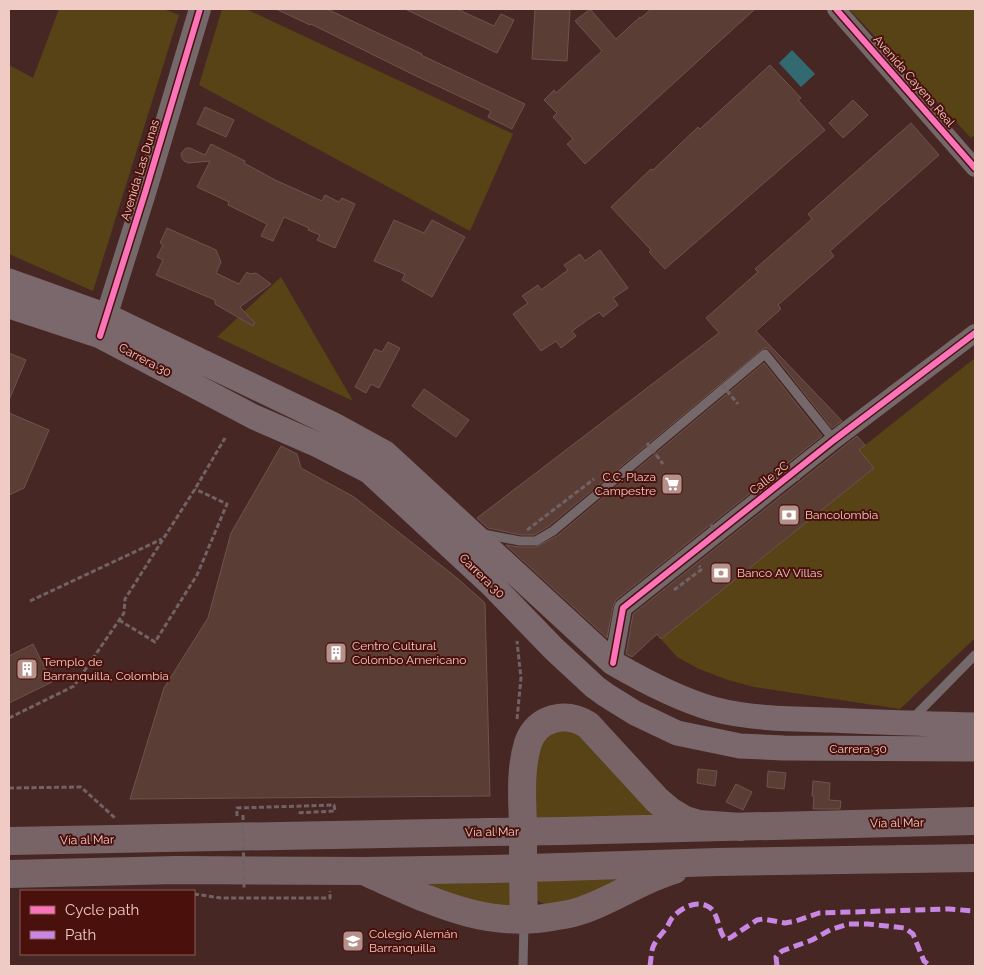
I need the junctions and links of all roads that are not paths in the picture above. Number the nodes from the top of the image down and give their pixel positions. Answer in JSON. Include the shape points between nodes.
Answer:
{"nodes":[{"id":1,"x":200,"y":9,"type":"edge"},
{"id":2,"x":836,"y":9,"type":"edge"},
{"id":3,"x":975,"y":168,"type":"edge"},
{"id":4,"x":9,"y":281,"type":"edge"},
{"id":5,"x":9,"y":306,"type":"edge"},
{"id":6,"x":104,"y":326,"type":"junction"},
{"id":7,"x":975,"y":332,"type":"edge"},
{"id":8,"x":834,"y":440,"type":"junction"},
{"id":9,"x":472,"y":532,"type":"junction"},
{"id":10,"x":975,"y":655,"type":"edge"},
{"id":11,"x":612,"y":663,"type":"junction"},
{"id":12,"x":908,"y":723,"type":"junction"},
{"id":13,"x":975,"y":725,"type":"edge"},
{"id":14,"x":975,"y":749,"type":"edge"},
{"id":15,"x":975,"y":821,"type":"edge"},
{"id":16,"x":740,"y":827,"type":"junction"},
{"id":17,"x":9,"y":842,"type":"edge"},
{"id":18,"x":975,"y":858,"type":"edge"},
{"id":19,"x":718,"y":862,"type":"junction"},
{"id":20,"x":364,"y":871,"type":"junction"},
{"id":21,"x":9,"y":874,"type":"edge"},
{"id":22,"x":524,"y":920,"type":"junction"},
{"id":23,"x":523,"y":966,"type":"edge"}],
"edges":[{"from":1,"to":6,"type":"street","name":"Avenida Las Dunas"},
{"from":2,"to":3,"type":"street","name":"Avenida Cayena Real"},
{"from":4,"to":6,"type":"main road","name":"Carrera 30"},
{"from":5,"to":6,"type":"main road","name":"Carrera 30"},
{"from":6,"to":9,"type":"main road","name":"Carrera 30","via":[[334,424],[385,453]]},
{"from":6,"to":14,"type":"main road","name":"Carrera 30","via":[[254,417],[369,471],[512,604],[554,649],[606,695],[635,713],[677,733],[740,746]]},
{"from":7,"to":8,"type":"street","name":"Calle 2C"},
{"from":8,"to":9,"type":"lane","via":[[765,354],[536,541]]},
{"from":8,"to":11,"type":"street","name":"Calle 2C","via":[[623,608]]},
{"from":9,"to":11,"type":"main road","name":"Carrera 30"},
{"from":10,"to":12,"type":"lane"},
{"from":11,"to":12,"type":"main road","name":"Carrera 30","via":[[682,698],[740,715]]},
{"from":12,"to":13,"type":"main road","name":"Carrera 30"},
{"from":15,"to":16,"type":"highway","name":"Vía al Mar"},
{"from":16,"to":17,"type":"highway","name":"Vía al Mar","bridge":true},
{"from":16,"to":22,"type":"highway","via":[[685,820],[657,800],[588,724],[570,717],[552,719],[532,736],[525,758],[522,789]]},
{"from":18,"to":19,"type":"highway"},
{"from":19,"to":20,"type":"highway","bridge":true},
{"from":19,"to":22,"type":"highway","via":[[664,873],[582,911]]},
{"from":20,"to":21,"type":"highway","via":[[177,870]]},
{"from":20,"to":22,"type":"highway","via":[[462,912]]},
{"from":22,"to":23,"type":"lane"}]}
